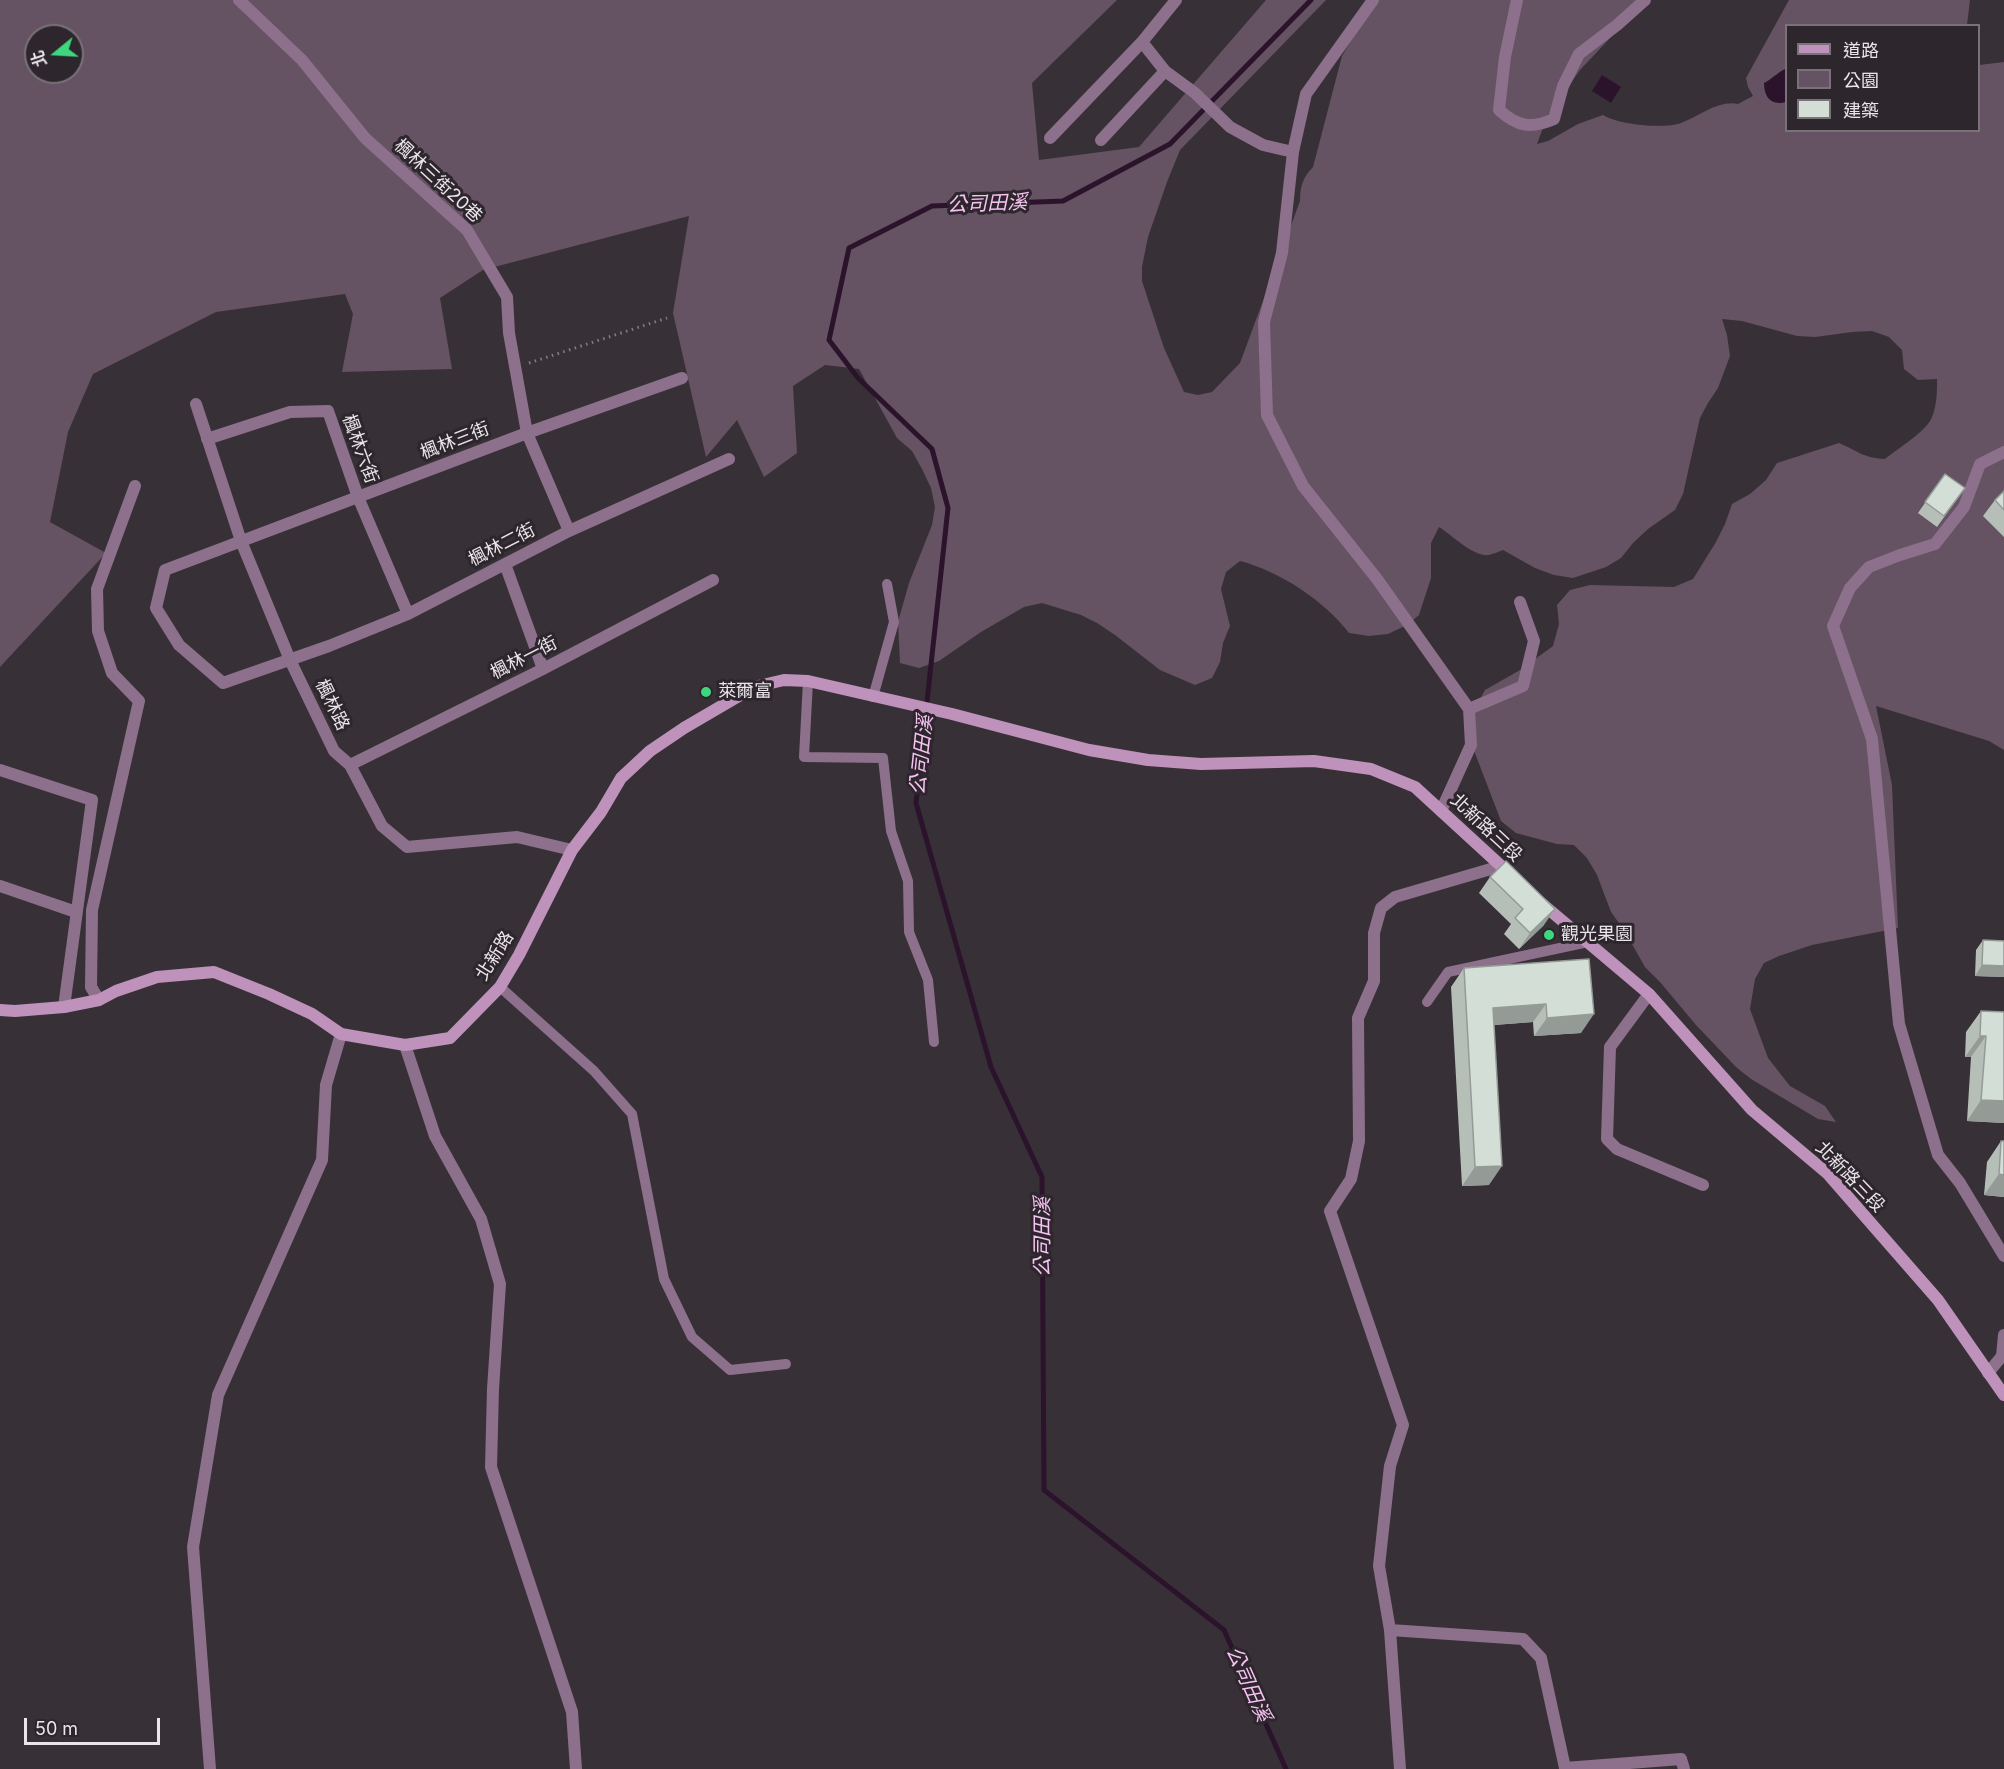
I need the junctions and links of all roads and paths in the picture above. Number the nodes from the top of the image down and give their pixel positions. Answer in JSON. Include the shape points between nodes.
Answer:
{"nodes":[{"id":1,"x":239,"y":0,"type":"edge"},
{"id":2,"x":1176,"y":0,"type":"edge"},
{"id":3,"x":1373,"y":0,"type":"edge"},
{"id":4,"x":1517,"y":0,"type":"edge"},
{"id":5,"x":1645,"y":0,"type":"edge"},
{"id":6,"x":1142,"y":42,"type":"junction"},
{"id":7,"x":1165,"y":72,"type":"junction"},
{"id":8,"x":1050,"y":138,"type":"dead end"},
{"id":9,"x":1101,"y":140,"type":"dead end"},
{"id":10,"x":1293,"y":152,"type":"junction"},
{"id":11,"x":667,"y":318,"type":"dead end"},
{"id":12,"x":516,"y":367,"type":"junction"},
{"id":13,"x":682,"y":378,"type":"dead end"},
{"id":14,"x":196,"y":404,"type":"dead end"},
{"id":15,"x":527,"y":433,"type":"junction"},
{"id":16,"x":207,"y":439,"type":"junction"},
{"id":17,"x":2004,"y":452,"type":"edge"},
{"id":18,"x":729,"y":459,"type":"dead end"},
{"id":19,"x":135,"y":486,"type":"dead end"},
{"id":20,"x":358,"y":497,"type":"junction"},
{"id":21,"x":569,"y":531,"type":"junction"},
{"id":22,"x":241,"y":541,"type":"junction"},
{"id":23,"x":505,"y":564,"type":"junction"},
{"id":24,"x":713,"y":580,"type":"dead end"},
{"id":25,"x":887,"y":584,"type":"dead end"},
{"id":26,"x":1520,"y":602,"type":"dead end"},
{"id":27,"x":408,"y":614,"type":"junction"},
{"id":28,"x":290,"y":660,"type":"junction"},
{"id":29,"x":543,"y":669,"type":"junction"},
{"id":30,"x":808,"y":681,"type":"junction"},
{"id":31,"x":873,"y":697,"type":"junction"},
{"id":32,"x":900,"y":702,"type":"joint"},
{"id":33,"x":1469,"y":709,"type":"junction"},
{"id":34,"x":350,"y":765,"type":"junction"},
{"id":35,"x":0,"y":770,"type":"edge"},
{"id":36,"x":1441,"y":811,"type":"junction"},
{"id":37,"x":572,"y":850,"type":"junction"},
{"id":38,"x":1501,"y":866,"type":"junction"},
{"id":39,"x":0,"y":886,"type":"edge"},
{"id":40,"x":76,"y":912,"type":"junction"},
{"id":41,"x":1587,"y":942,"type":"junction"},
{"id":42,"x":500,"y":987,"type":"junction"},
{"id":43,"x":1649,"y":994,"type":"junction"},
{"id":44,"x":99,"y":999,"type":"junction"},
{"id":45,"x":1427,"y":1002,"type":"dead end"},
{"id":46,"x":64,"y":1007,"type":"junction"},
{"id":47,"x":0,"y":1010,"type":"edge"},
{"id":48,"x":341,"y":1034,"type":"junction"},
{"id":49,"x":934,"y":1042,"type":"dead end"},
{"id":50,"x":405,"y":1045,"type":"junction"},
{"id":51,"x":1703,"y":1185,"type":"dead end"},
{"id":52,"x":2004,"y":1256,"type":"edge"},
{"id":53,"x":2004,"y":1335,"type":"edge"},
{"id":54,"x":786,"y":1364,"type":"dead end"},
{"id":55,"x":1988,"y":1372,"type":"junction"},
{"id":56,"x":2003,"y":1393,"type":"edge"},
{"id":57,"x":1390,"y":1630,"type":"junction"},
{"id":58,"x":210,"y":1769,"type":"edge"},
{"id":59,"x":576,"y":1769,"type":"edge"},
{"id":60,"x":1400,"y":1769,"type":"edge"},
{"id":61,"x":1684,"y":1769,"type":"edge"}],
"edges":[{"from":1,"to":12,"type":"street","name":"楓林三街20巷","via":[[302,60],[365,138],[467,230],[507,297],[508,333]]},
{"from":2,"to":6,"type":"street"},
{"from":3,"to":10,"type":"street","via":[[1306,94]]},
{"from":4,"to":5,"type":"street","via":[[1499,110],[1512,122],[1537,126],[1554,119],[1563,86],[1579,54]]},
{"from":6,"to":7,"type":"street"},
{"from":6,"to":8,"type":"street"},
{"from":7,"to":9,"type":"street"},
{"from":7,"to":10,"type":"street","via":[[1195,93],[1230,127],[1263,145]]},
{"from":10,"to":33,"type":"street","via":[[1282,253],[1264,322],[1267,415],[1304,486],[1377,579]]},
{"from":11,"to":12,"type":"path"},
{"from":12,"to":15,"type":"street","name":"楓林三街20巷"},
{"from":13,"to":15,"type":"street","name":"楓林三街"},
{"from":14,"to":16,"type":"street","name":"楓林路"},
{"from":15,"to":20,"type":"street","name":"楓林三街"},
{"from":15,"to":21,"type":"street","name":"楓林三街20巷"},
{"from":16,"to":20,"type":"street","name":"楓林六街","via":[[290,412],[328,411]]},
{"from":16,"to":22,"type":"street","name":"楓林路"},
{"from":17,"to":52,"type":"street","via":[[1980,464],[1964,507],[1935,544],[1869,567],[1850,588],[1833,626],[1872,739],[1899,1024],[1938,1155],[1960,1183]]},
{"from":18,"to":21,"type":"street","name":"楓林二街"},
{"from":19,"to":44,"type":"street","via":[[96,589],[98,631],[112,673],[139,701],[92,910],[91,987]]},
{"from":20,"to":22,"type":"street","name":"楓林三街"},
{"from":20,"to":27,"type":"street","name":"楓林六街"},
{"from":21,"to":23,"type":"street","name":"楓林二街"},
{"from":22,"to":28,"type":"street","name":"楓林路"},
{"from":22,"to":28,"type":"street","name":"楓林三街","via":[[165,570],[156,608],[179,645],[223,683]]},
{"from":23,"to":27,"type":"street","name":"楓林二街"},
{"from":23,"to":29,"type":"street"},
{"from":24,"to":29,"type":"street","name":"楓林一街"},
{"from":25,"to":31,"type":"lane","via":[[894,622]]},
{"from":26,"to":33,"type":"street","via":[[1534,641],[1523,686]]},
{"from":27,"to":28,"type":"street","name":"楓林二街"},
{"from":28,"to":34,"type":"street","name":"楓林路","via":[[334,751]]},
{"from":29,"to":34,"type":"street","name":"楓林一街"},
{"from":30,"to":31,"type":"main road","name":"北新路"},
{"from":30,"to":37,"type":"main road","name":"北新路","via":[[784,680],[754,687],[650,751],[621,778]]},
{"from":30,"to":49,"type":"lane","via":[[804,757],[883,758],[891,831],[908,881],[909,932],[928,980]]},
{"from":31,"to":32,"type":"main road","name":"北新路"},
{"from":32,"to":36,"type":"main road","name":"北新路三段","via":[[1089,750],[1148,760],[1200,764],[1314,762],[1371,769],[1415,787]]},
{"from":33,"to":36,"type":"street","via":[[1471,745]]},
{"from":34,"to":37,"type":"street","name":"楓林路","via":[[382,826],[407,847],[517,837]]},
{"from":35,"to":40,"type":"street","via":[[92,800]]},
{"from":36,"to":38,"type":"main road","name":"北新路三段"},
{"from":37,"to":42,"type":"main road","name":"北新路"},
{"from":38,"to":41,"type":"main road","name":"北新路三段"},
{"from":38,"to":57,"type":"street","via":[[1395,897],[1381,908],[1374,933],[1374,981],[1358,1018],[1359,1141],[1351,1179],[1329,1211],[1403,1425],[1390,1466],[1380,1566]]},
{"from":39,"to":40,"type":"street"},
{"from":40,"to":46,"type":"street"},
{"from":41,"to":43,"type":"main road","name":"北新路三段"},
{"from":41,"to":45,"type":"lane","via":[[1448,972]]},
{"from":42,"to":50,"type":"main road","name":"北新路","via":[[450,1038]]},
{"from":42,"to":54,"type":"lane","via":[[594,1071],[632,1114],[664,1279],[693,1337],[730,1370]]},
{"from":43,"to":51,"type":"street","via":[[1610,1047],[1607,1139],[1617,1149]]},
{"from":43,"to":55,"type":"main road","name":"北新路三段","via":[[1752,1110],[1828,1174],[1938,1300]]},
{"from":44,"to":46,"type":"main road","name":"北新路"},
{"from":44,"to":48,"type":"main road","name":"北新路","via":[[157,977],[214,972],[312,1014]]},
{"from":46,"to":47,"type":"main road","name":"北新路"},
{"from":48,"to":50,"type":"main road","name":"北新路"},
{"from":48,"to":58,"type":"street","via":[[326,1085],[322,1160],[218,1395],[193,1547]]},
{"from":50,"to":59,"type":"street","via":[[435,1136],[481,1219],[500,1284],[491,1467],[572,1712]]},
{"from":53,"to":55,"type":"street","via":[[2002,1356]]},
{"from":55,"to":56,"type":"main road","name":"北新路三段"},
{"from":57,"to":60,"type":"street"},
{"from":57,"to":61,"type":"street","via":[[1523,1639],[1541,1658],[1565,1768],[1681,1759]]}]}
